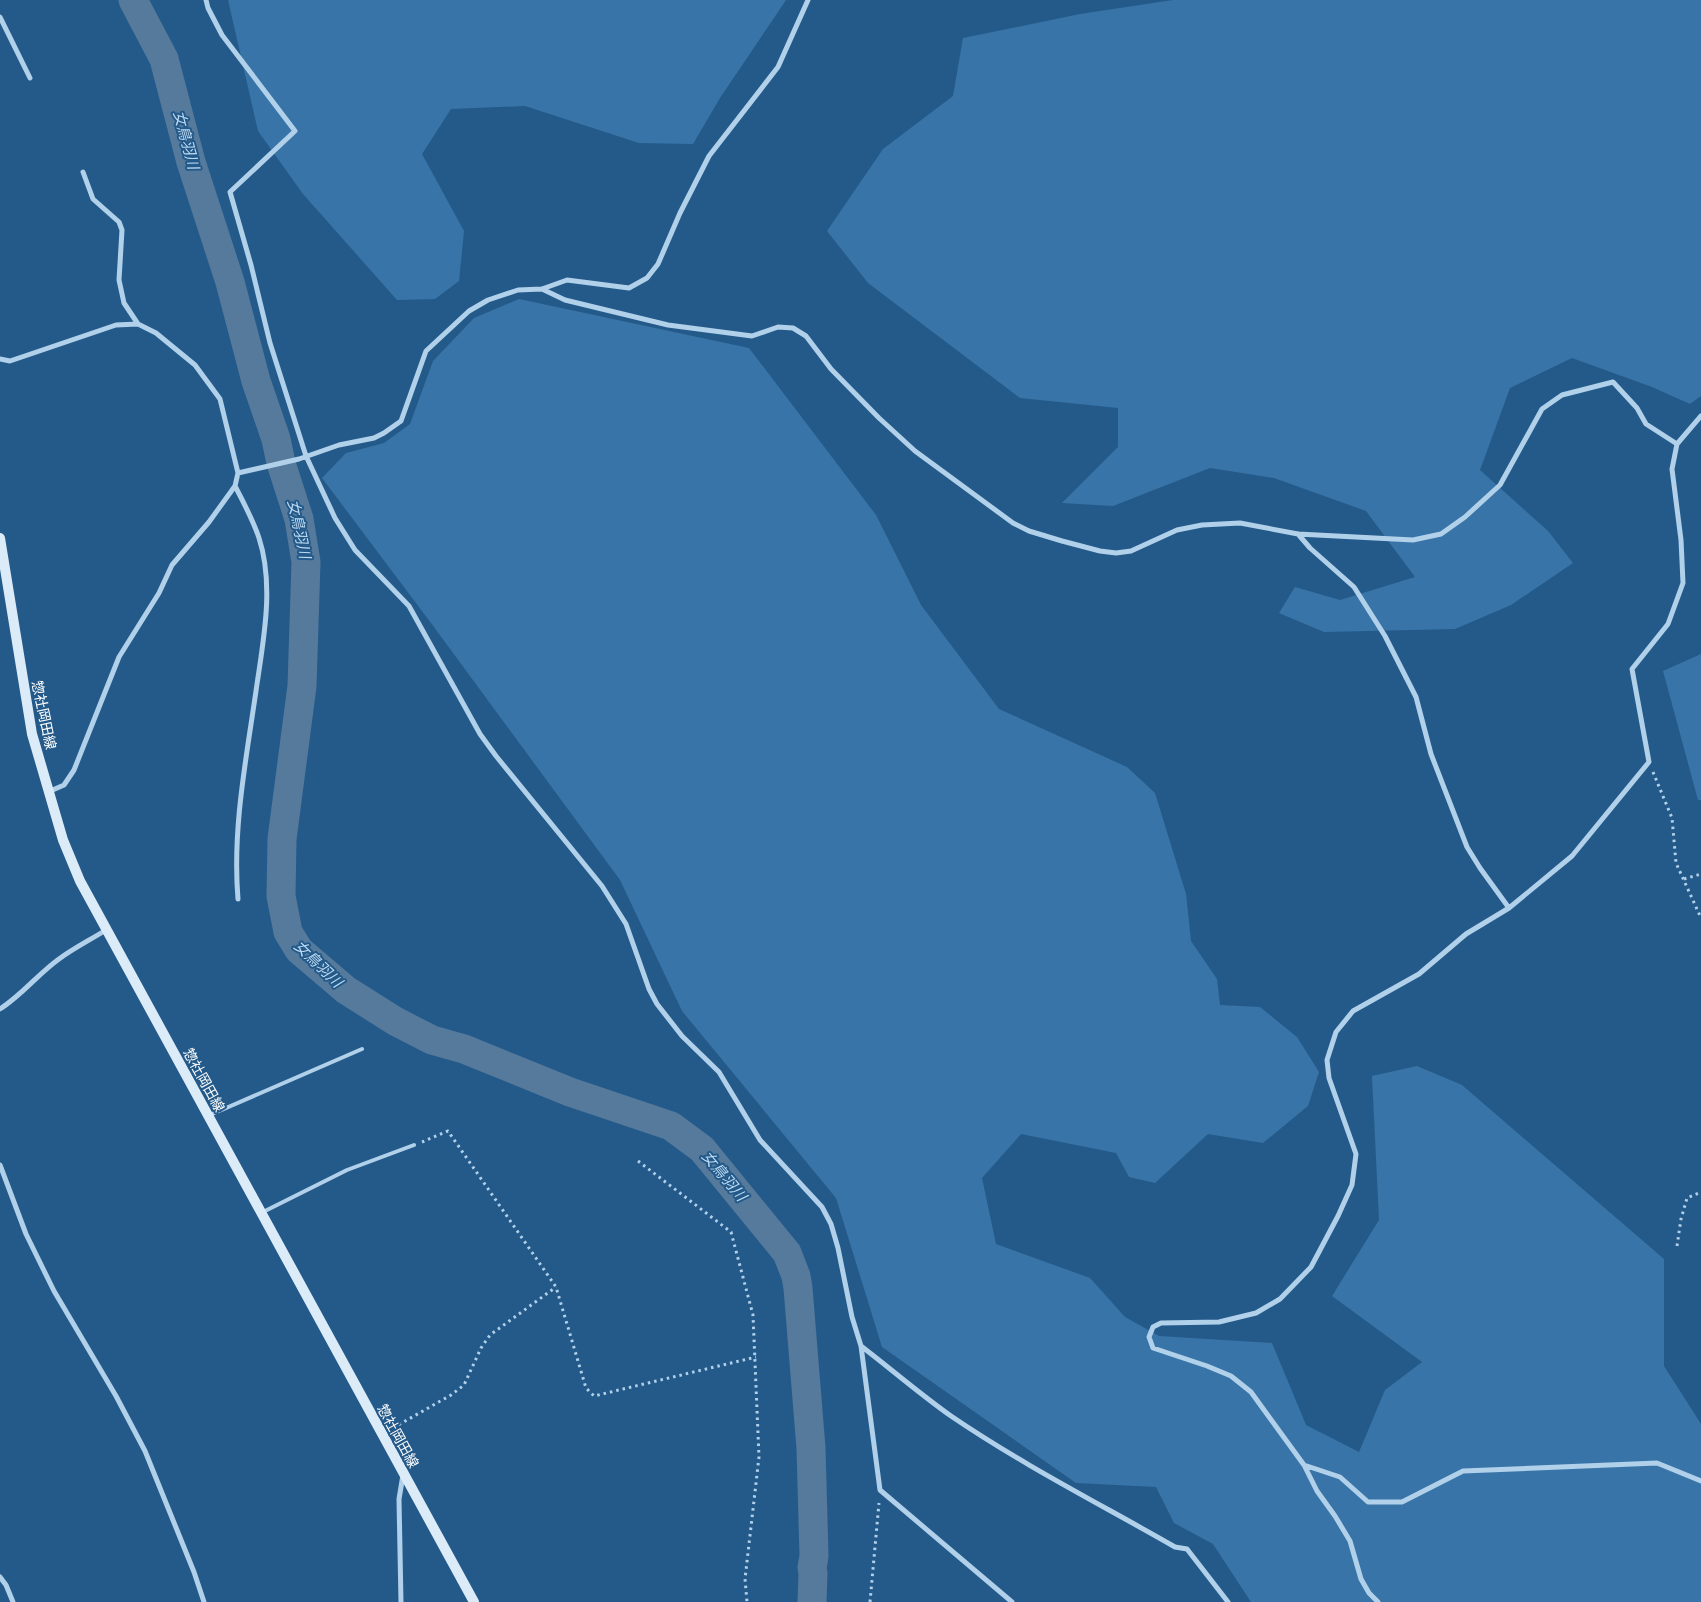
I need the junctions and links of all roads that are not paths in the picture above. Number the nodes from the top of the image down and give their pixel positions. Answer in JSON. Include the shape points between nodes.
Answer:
{"nodes":[{"id":1,"x":206,"y":0,"type":"edge"},
{"id":2,"x":808,"y":0,"type":"edge"},
{"id":3,"x":0,"y":17,"type":"edge"},
{"id":4,"x":30,"y":78,"type":"dead end"},
{"id":5,"x":83,"y":172,"type":"dead end"},
{"id":6,"x":542,"y":289,"type":"junction"},
{"id":7,"x":138,"y":324,"type":"junction"},
{"id":8,"x":0,"y":359,"type":"edge"},
{"id":9,"x":1701,"y":416,"type":"edge"},
{"id":10,"x":1677,"y":444,"type":"junction"},
{"id":11,"x":306,"y":456,"type":"junction"},
{"id":12,"x":240,"y":473,"type":"junction"},
{"id":13,"x":235,"y":486,"type":"junction"},
{"id":14,"x":1298,"y":534,"type":"junction"},
{"id":15,"x":0,"y":538,"type":"edge"},
{"id":16,"x":48,"y":792,"type":"junction"},
{"id":17,"x":238,"y":899,"type":"dead end"},
{"id":18,"x":1509,"y":908,"type":"junction"},
{"id":19,"x":106,"y":930,"type":"junction"},
{"id":20,"x":0,"y":1009,"type":"edge"},
{"id":21,"x":362,"y":1049,"type":"dead end"},
{"id":22,"x":208,"y":1116,"type":"junction"},
{"id":23,"x":414,"y":1145,"type":"road end"},
{"id":24,"x":0,"y":1165,"type":"edge"},
{"id":25,"x":261,"y":1213,"type":"junction"},
{"id":26,"x":861,"y":1346,"type":"junction"},
{"id":27,"x":1304,"y":1465,"type":"junction"},
{"id":28,"x":404,"y":1475,"type":"junction"},
{"id":29,"x":1701,"y":1481,"type":"edge"},
{"id":30,"x":0,"y":1577,"type":"edge"},
{"id":31,"x":13,"y":1602,"type":"edge"},
{"id":32,"x":204,"y":1602,"type":"edge"},
{"id":33,"x":401,"y":1602,"type":"edge"},
{"id":34,"x":474,"y":1602,"type":"edge"},
{"id":35,"x":1012,"y":1602,"type":"edge"},
{"id":36,"x":1228,"y":1602,"type":"edge"},
{"id":37,"x":1378,"y":1602,"type":"edge"}],
"edges":[{"from":1,"to":11,"type":"street","via":[[222,34],[294,131],[230,192],[252,265],[270,343]]},
{"from":2,"to":6,"type":"street","via":[[778,67],[709,156],[658,264],[647,278],[629,288],[567,280]]},
{"from":3,"to":4,"type":"street"},
{"from":5,"to":7,"type":"street","via":[[93,200],[119,222],[122,230],[119,280],[124,303]]},
{"from":6,"to":11,"type":"street","via":[[518,290],[488,300],[469,312],[426,351],[401,420],[384,433]]},
{"from":6,"to":14,"type":"street","via":[[565,300],[668,325],[752,336],[778,327],[793,328],[806,336],[832,369],[915,451],[1013,523],[1029,531],[1116,553],[1132,551],[1177,530],[1202,525],[1240,523]]},
{"from":7,"to":8,"type":"street","via":[[116,325],[10,361]]},
{"from":7,"to":12,"type":"street","via":[[156,333],[195,365],[220,399]]},
{"from":9,"to":10,"type":"street"},
{"from":10,"to":14,"type":"street","via":[[1646,424],[1637,408],[1613,382],[1562,395],[1542,409],[1500,485],[1441,534],[1413,540]]},
{"from":10,"to":18,"type":"street","via":[[1672,469],[1683,583],[1668,624],[1632,669],[1649,762],[1572,856]]},
{"from":11,"to":12,"type":"street"},
{"from":11,"to":26,"type":"street","via":[[335,518],[355,550],[409,606],[480,734],[614,904],[626,924],[657,1004],[682,1036],[719,1072],[760,1140],[822,1207],[838,1248]]},
{"from":12,"to":13,"type":"street"},
{"from":13,"to":16,"type":"street","via":[[172,565],[160,592],[119,657],[74,770],[64,785]]},
{"from":13,"to":17,"type":"street","via":[[259,539],[267,600],[239,814]]},
{"from":14,"to":18,"type":"street","via":[[1354,587],[1385,636],[1416,697],[1431,754],[1468,847]]},
{"from":15,"to":16,"type":"main road","name":"惣社岡田線","via":[[32,734]]},
{"from":16,"to":19,"type":"main road","name":"惣社岡田線","via":[[80,881]]},
{"from":18,"to":27,"type":"street","via":[[1466,934],[1418,974],[1353,1011],[1336,1032],[1327,1060],[1329,1078],[1356,1154],[1352,1185],[1311,1267],[1280,1299],[1256,1313],[1219,1322],[1161,1323],[1153,1326],[1149,1337],[1153,1348],[1231,1376],[1251,1392]]},
{"from":19,"to":20,"type":"street","via":[[60,958]]},
{"from":19,"to":22,"type":"main road","name":"惣社岡田線"},
{"from":21,"to":22,"type":"lane"},
{"from":22,"to":25,"type":"main road","name":"惣社岡田線"},
{"from":23,"to":25,"type":"lane","via":[[347,1170]]},
{"from":24,"to":32,"type":"street","via":[[26,1234],[54,1291],[145,1451]]},
{"from":25,"to":28,"type":"main road","name":"惣社岡田線"},
{"from":26,"to":35,"type":"street","via":[[880,1490]]},
{"from":26,"to":36,"type":"street","via":[[951,1416],[1002,1448],[1175,1547],[1187,1549]]},
{"from":27,"to":29,"type":"street","via":[[1340,1477],[1368,1502],[1402,1502],[1463,1472],[1657,1463]]},
{"from":27,"to":37,"type":"street","via":[[1350,1541],[1361,1579]]},
{"from":28,"to":33,"type":"street","via":[[398,1499]]},
{"from":28,"to":34,"type":"main road","name":"惣社岡田線"},
{"from":30,"to":31,"type":"street"}]}
